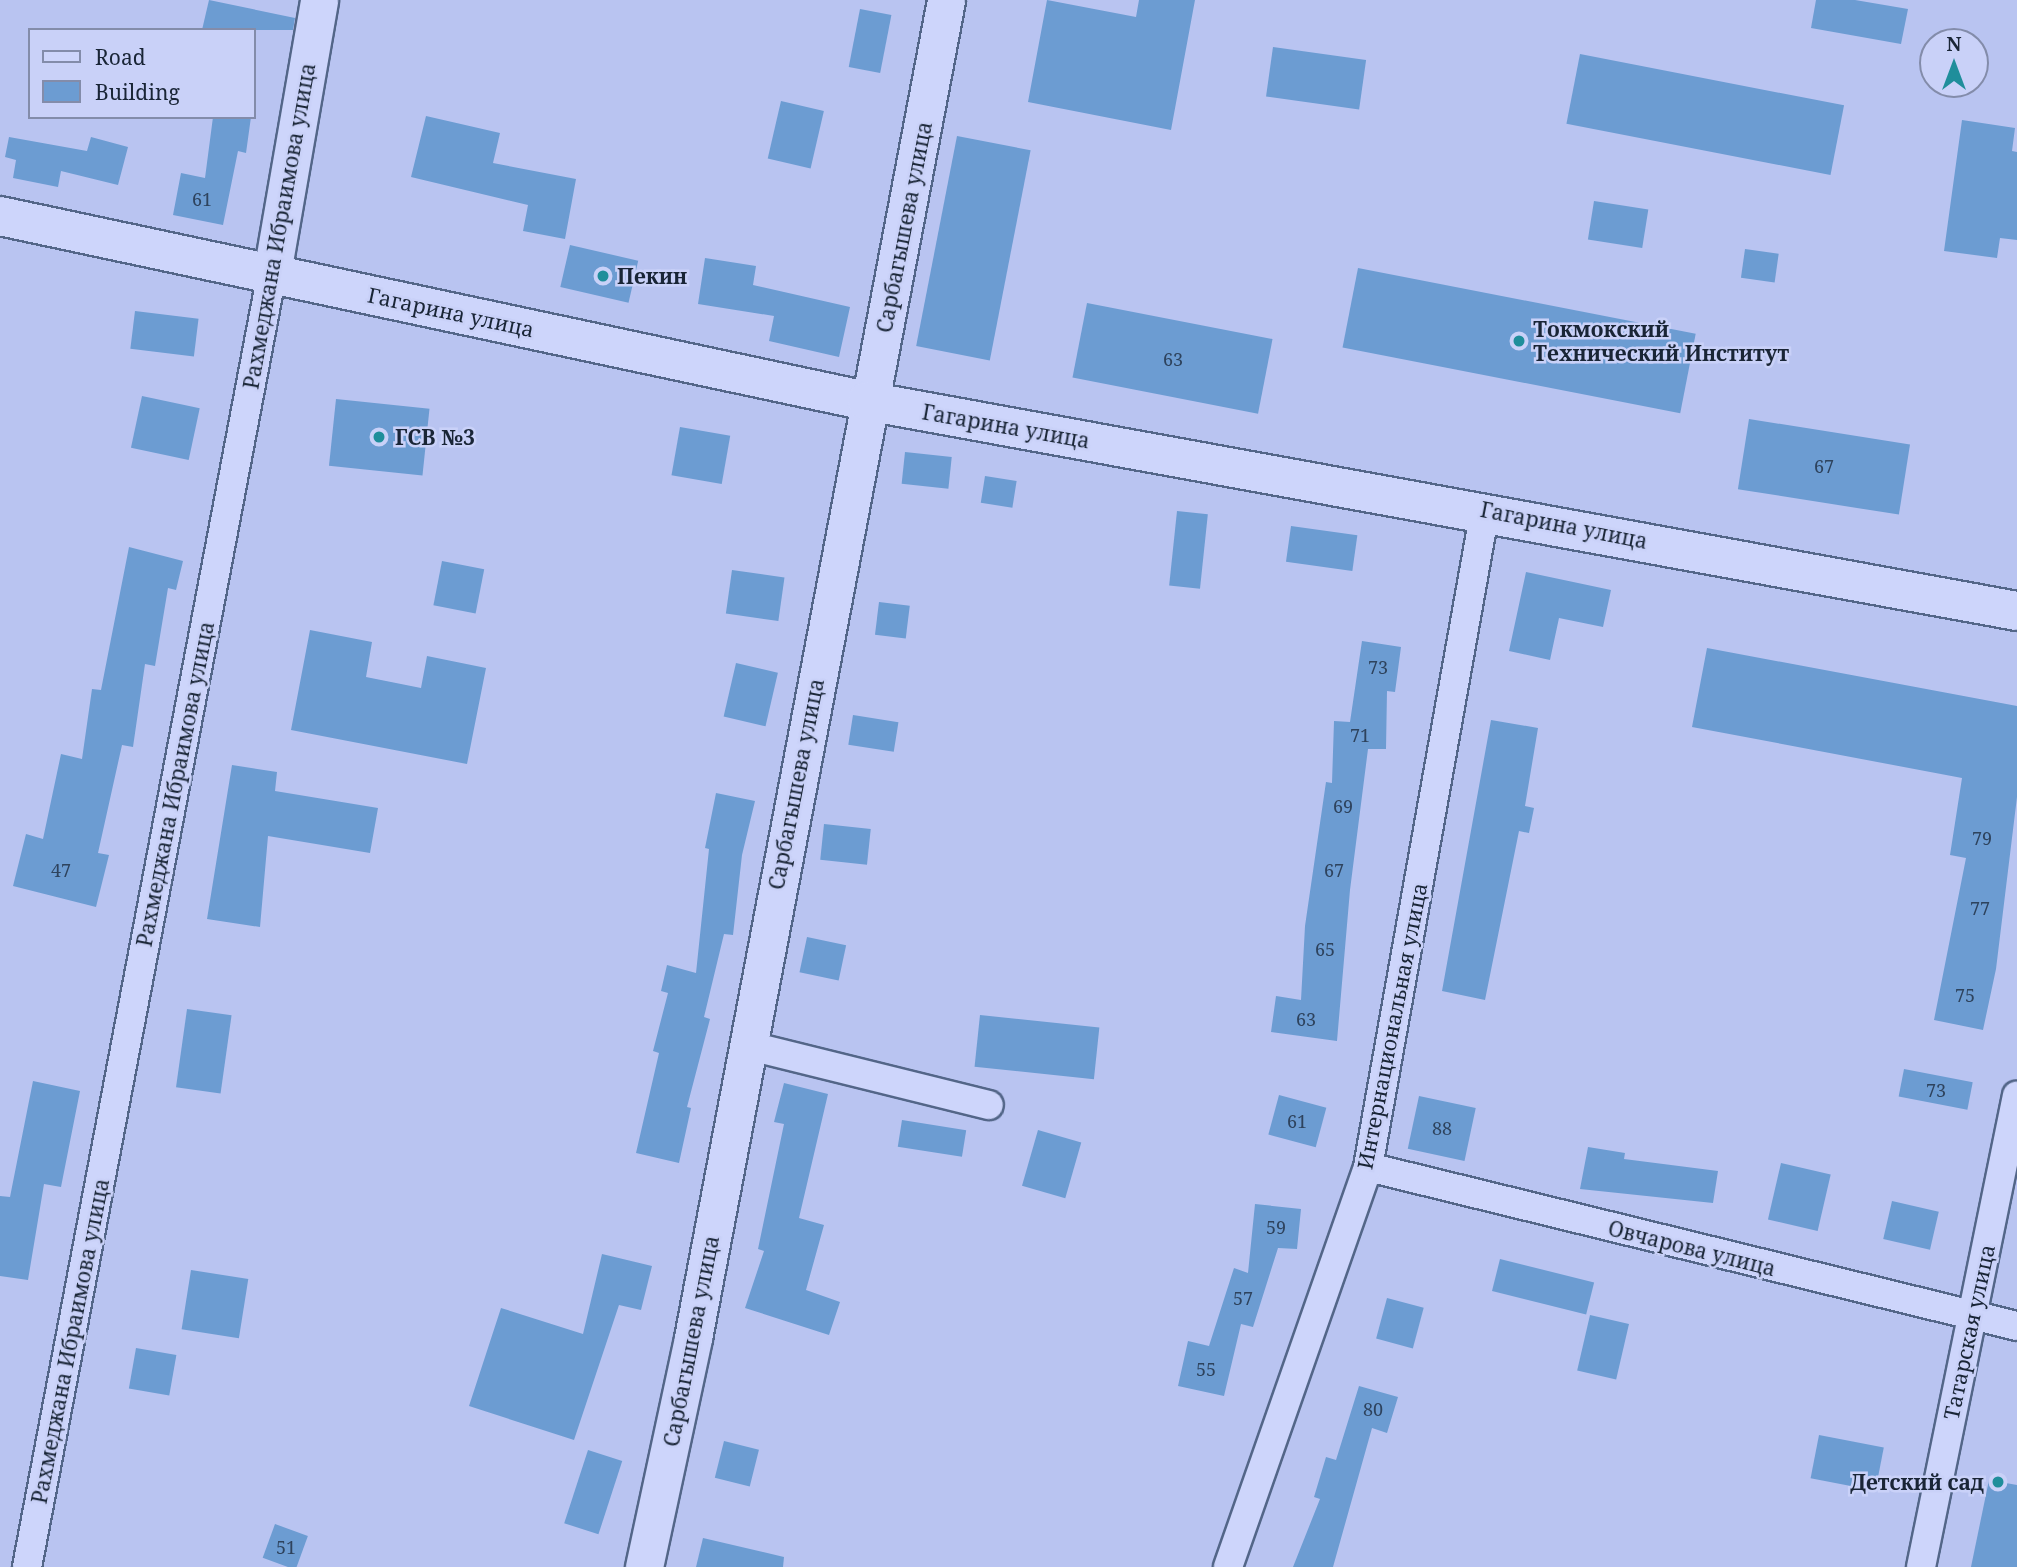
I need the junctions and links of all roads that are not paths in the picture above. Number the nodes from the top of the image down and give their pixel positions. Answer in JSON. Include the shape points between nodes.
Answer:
{"nodes":[{"id":1,"x":319,"y":0,"type":"edge"},
{"id":2,"x":946,"y":0,"type":"edge"},
{"id":3,"x":0,"y":216,"type":"edge"},
{"id":4,"x":272,"y":273,"type":"junction"},
{"id":5,"x":867,"y":401,"type":"junction"},
{"id":6,"x":1485,"y":510,"type":"junction"},
{"id":7,"x":2017,"y":611,"type":"edge"},
{"id":8,"x":746,"y":1045,"type":"junction"},
{"id":9,"x":2017,"y":1097,"type":"edge"},
{"id":10,"x":989,"y":1105,"type":"dead end"},
{"id":11,"x":1368,"y":1167,"type":"junction"},
{"id":12,"x":1972,"y":1317,"type":"junction"},
{"id":13,"x":2017,"y":1326,"type":"edge"},
{"id":14,"x":27,"y":1567,"type":"edge"},
{"id":15,"x":644,"y":1567,"type":"edge"},
{"id":16,"x":1228,"y":1567,"type":"edge"},
{"id":17,"x":1921,"y":1567,"type":"edge"}],
"edges":[{"from":1,"to":4,"type":"street","name":"Рахмеджана Ибраимова улица"},
{"from":2,"to":5,"type":"street","name":"Сарбагышева улица","via":[[883,340]]},
{"from":3,"to":4,"type":"main road","name":"Гагарина улица"},
{"from":4,"to":5,"type":"main road","name":"Гагарина улица"},
{"from":4,"to":14,"type":"street","name":"Рахмеджана Ибраимова улица"},
{"from":5,"to":6,"type":"main road","name":"Гагарина улица"},
{"from":5,"to":8,"type":"street","name":"Сарбагышева улица"},
{"from":6,"to":7,"type":"main road","name":"Гагарина улица"},
{"from":6,"to":11,"type":"street","name":"Интернациональная улица"},
{"from":8,"to":10,"type":"street"},
{"from":8,"to":15,"type":"street","name":"Сарбагышева улица","via":[[693,1338]]},
{"from":9,"to":12,"type":"street","name":"Татарская улица"},
{"from":11,"to":12,"type":"street","name":"Овчарова улица"},
{"from":11,"to":16,"type":"street","name":"Интернациональная улица"},
{"from":12,"to":13,"type":"street","name":"Овчарова улица"},
{"from":12,"to":17,"type":"street","name":"Татарская улица"}]}
